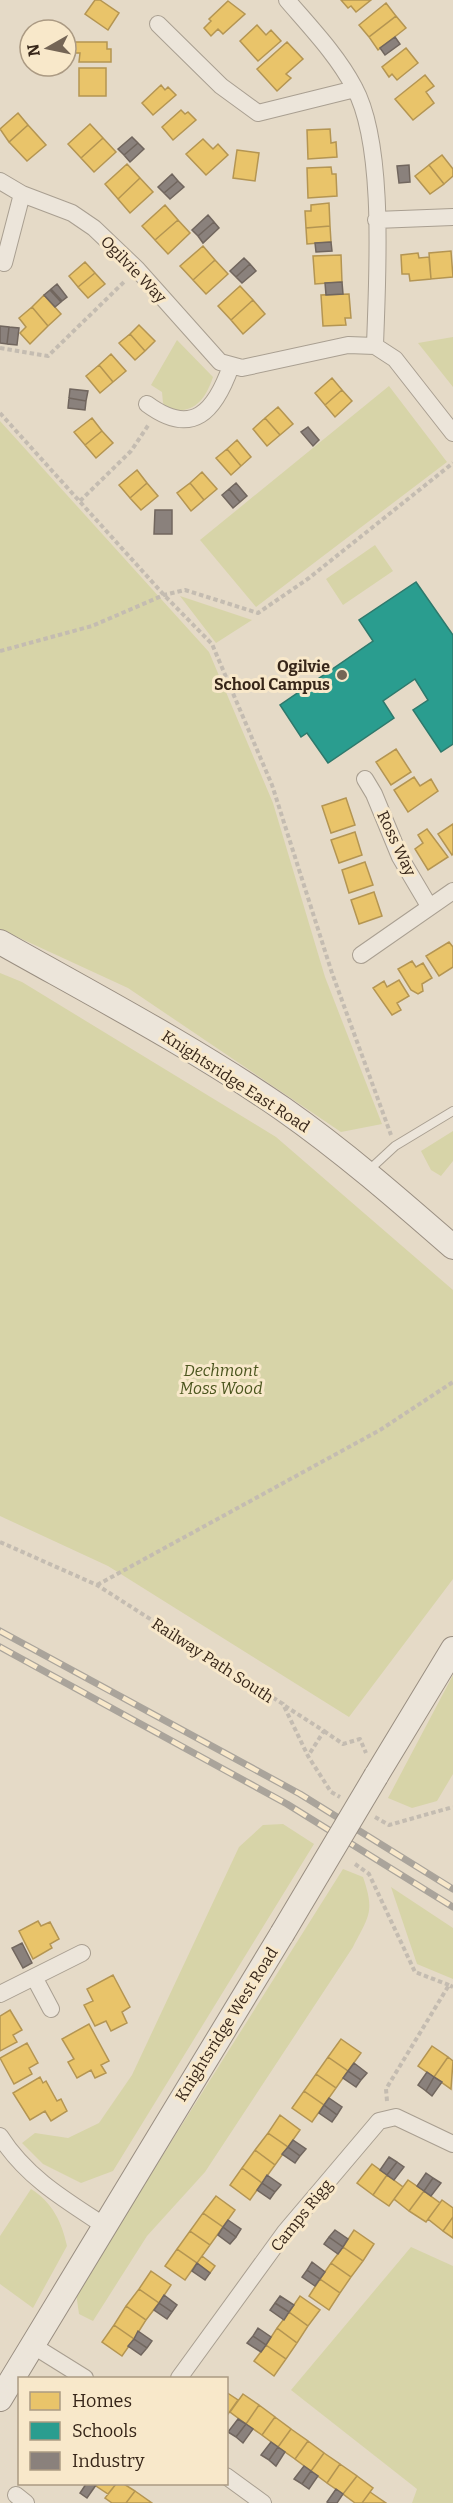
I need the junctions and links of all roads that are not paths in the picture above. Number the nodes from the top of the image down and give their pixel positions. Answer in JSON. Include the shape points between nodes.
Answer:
{"nodes":[{"id":1,"x":287,"y":0,"type":"edge"},
{"id":2,"x":158,"y":24,"type":"dead end"},
{"id":3,"x":355,"y":89,"type":"junction"},
{"id":4,"x":0,"y":181,"type":"edge"},
{"id":5,"x":22,"y":194,"type":"junction"},
{"id":6,"x":453,"y":217,"type":"edge"},
{"id":7,"x":376,"y":220,"type":"junction"},
{"id":8,"x":4,"y":263,"type":"dead end"},
{"id":9,"x":375,"y":346,"type":"junction"},
{"id":10,"x":231,"y":366,"type":"junction"},
{"id":11,"x":152,"y":408,"type":"road end"},
{"id":12,"x":453,"y":433,"type":"edge"},
{"id":13,"x":365,"y":779,"type":"dead end"},
{"id":14,"x":453,"y":891,"type":"edge"},
{"id":15,"x":429,"y":906,"type":"junction"},
{"id":16,"x":0,"y":942,"type":"edge"},
{"id":17,"x":361,"y":955,"type":"dead end"},
{"id":18,"x":453,"y":1111,"type":"edge"},
{"id":19,"x":367,"y":1172,"type":"junction"},
{"id":20,"x":453,"y":1247,"type":"edge"},
{"id":21,"x":453,"y":1649,"type":"edge"},
{"id":22,"x":82,"y":1953,"type":"dead end"},
{"id":23,"x":34,"y":1977,"type":"junction"},
{"id":24,"x":0,"y":1994,"type":"edge"},
{"id":25,"x":51,"y":2009,"type":"dead end"},
{"id":26,"x":0,"y":2136,"type":"edge"},
{"id":27,"x":453,"y":2144,"type":"edge"},
{"id":28,"x":105,"y":2226,"type":"junction"},
{"id":29,"x":32,"y":2345,"type":"junction"},
{"id":30,"x":82,"y":2377,"type":"edge"},
{"id":31,"x":180,"y":2377,"type":"edge"},
{"id":32,"x":0,"y":2399,"type":"edge"},
{"id":33,"x":228,"y":2477,"type":"edge"},
{"id":34,"x":263,"y":2503,"type":"edge"}],
"edges":[{"from":1,"to":3,"type":"street","via":[[333,53]]},
{"from":2,"to":3,"type":"street","via":[[221,86],[258,113]]},
{"from":3,"to":7,"type":"street","via":[[370,131]]},
{"from":4,"to":5,"type":"street","name":"Ogilvie Way"},
{"from":5,"to":8,"type":"street"},
{"from":5,"to":10,"type":"street","name":"Ogilvie Way","via":[[72,213],[94,228],[137,269],[220,362]]},
{"from":6,"to":7,"type":"street"},
{"from":7,"to":9,"type":"street"},
{"from":9,"to":10,"type":"street","via":[[348,345],[242,368]]},
{"from":9,"to":12,"type":"street","via":[[395,359]]},
{"from":10,"to":11,"type":"street","via":[[221,394],[206,411],[188,420],[172,420]]},
{"from":13,"to":15,"type":"street","name":"Ross Way","via":[[400,856]]},
{"from":14,"to":15,"type":"street"},
{"from":15,"to":17,"type":"street"},
{"from":16,"to":19,"type":"street","name":"Knightsridge East Road","via":[[178,1041],[284,1109]]},
{"from":18,"to":19,"type":"lane","via":[[395,1146]]},
{"from":19,"to":20,"type":"street","name":"Knightsridge East Road"},
{"from":21,"to":28,"type":"street","name":"Knightsridge West Road","bridge":true},
{"from":22,"to":23,"type":"street"},
{"from":23,"to":24,"type":"street"},
{"from":23,"to":25,"type":"street"},
{"from":26,"to":28,"type":"street","via":[[13,2156],[45,2187]]},
{"from":27,"to":31,"type":"street","name":"Camps Rigg","via":[[396,2117],[379,2121],[285,2232]]},
{"from":28,"to":29,"type":"street","name":"Knightsridge West Road"},
{"from":29,"to":30,"type":"street"},
{"from":29,"to":32,"type":"street","name":"Knightsridge West Road"},
{"from":33,"to":34,"type":"street"}]}
